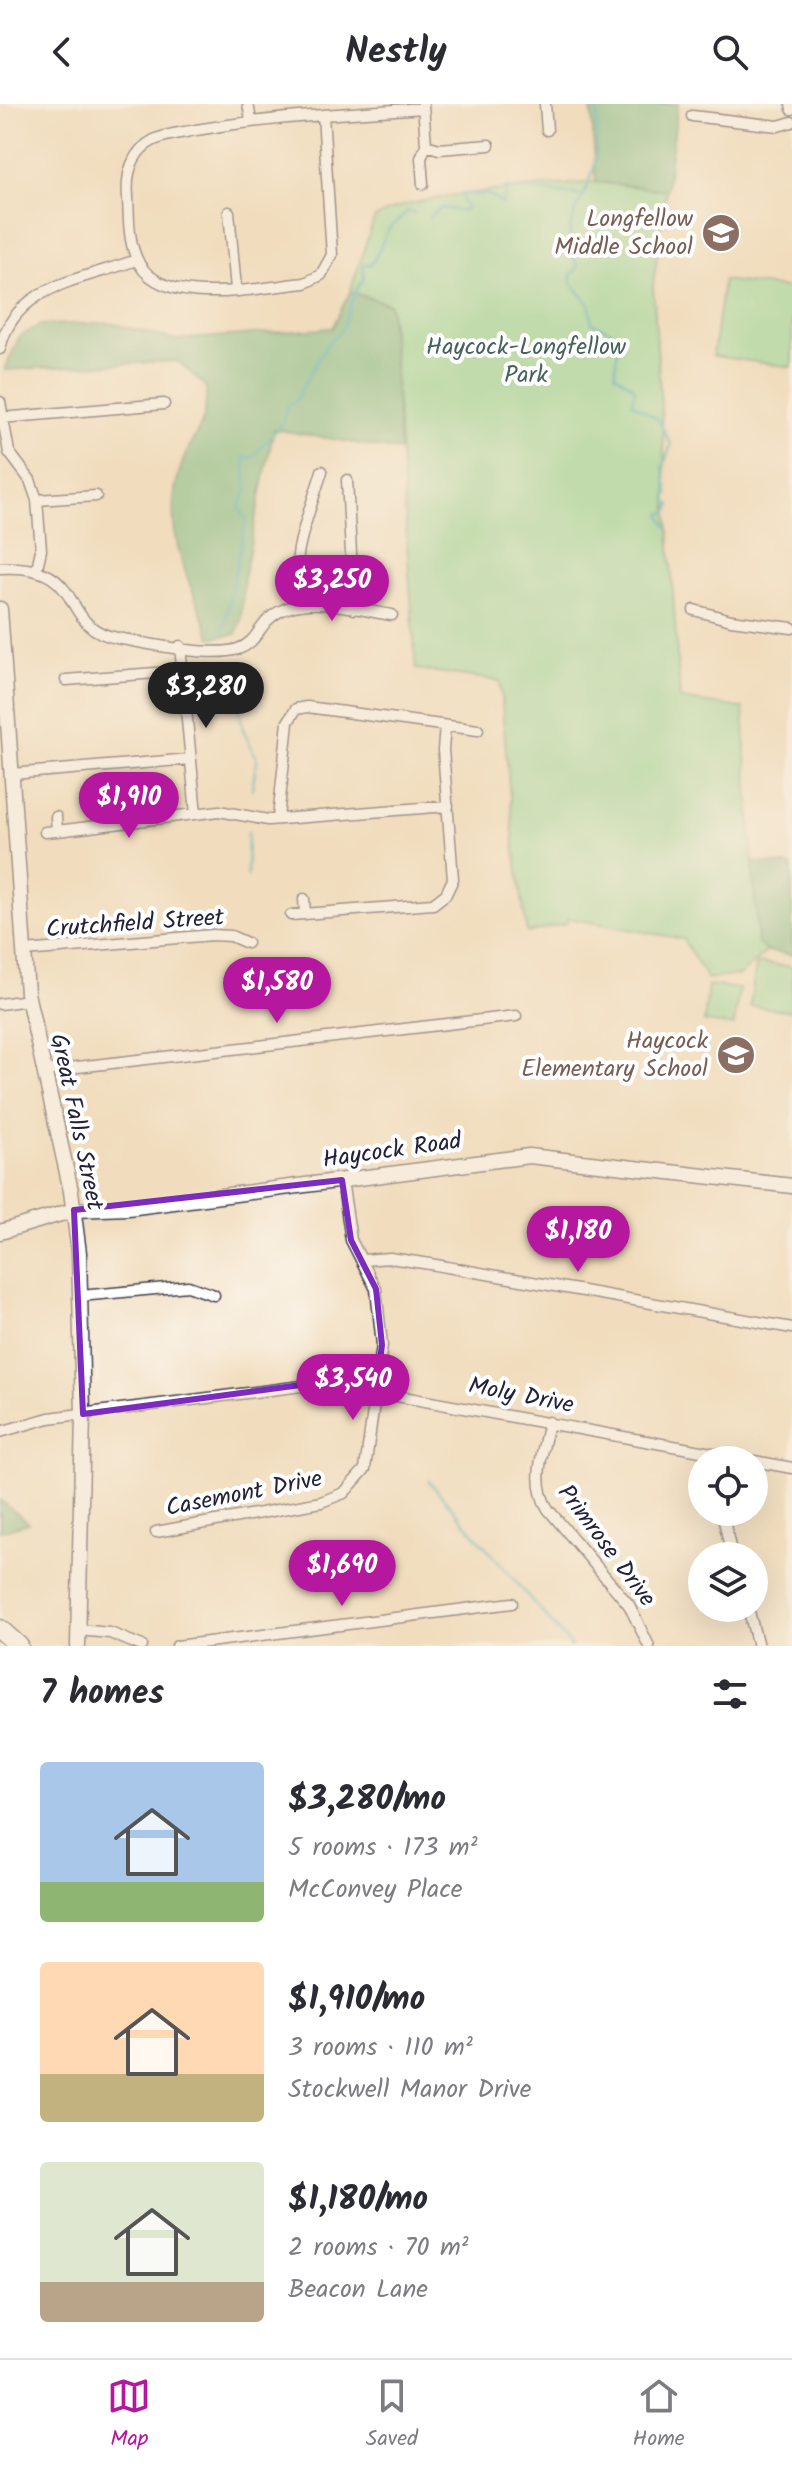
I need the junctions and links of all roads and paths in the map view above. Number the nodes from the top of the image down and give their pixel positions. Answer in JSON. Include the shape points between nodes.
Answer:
{"nodes":[{"id":1,"x":248,"y":104,"type":"edge"},
{"id":2,"x":545,"y":104,"type":"edge"},
{"id":3,"x":423,"y":106,"type":"edge"},
{"id":4,"x":323,"y":115,"type":"junction"},
{"id":5,"x":692,"y":116,"type":"dead end"},
{"id":6,"x":251,"y":120,"type":"junction"},
{"id":7,"x":792,"y":122,"type":"edge"},
{"id":8,"x":547,"y":130,"type":"dead end"},
{"id":9,"x":426,"y":145,"type":"junction"},
{"id":10,"x":489,"y":145,"type":"dead end"},
{"id":11,"x":423,"y":184,"type":"dead end"},
{"id":12,"x":229,"y":212,"type":"dead end"},
{"id":13,"x":136,"y":260,"type":"junction"},
{"id":14,"x":236,"y":289,"type":"junction"},
{"id":15,"x":0,"y":349,"type":"edge"},
{"id":16,"x":0,"y":402,"type":"edge"},
{"id":17,"x":164,"y":404,"type":"dead end"},
{"id":18,"x":1,"y":418,"type":"edge"},
{"id":19,"x":322,"y":471,"type":"dead end"},
{"id":20,"x":347,"y":480,"type":"dead end"},
{"id":21,"x":96,"y":496,"type":"dead end"},
{"id":22,"x":37,"y":500,"type":"junction"},
{"id":23,"x":0,"y":568,"type":"edge"},
{"id":24,"x":37,"y":568,"type":"junction"},
{"id":25,"x":301,"y":605,"type":"junction"},
{"id":26,"x":0,"y":609,"type":"edge"},
{"id":27,"x":354,"y":609,"type":"junction"},
{"id":28,"x":694,"y":610,"type":"dead end"},
{"id":29,"x":392,"y":615,"type":"dead end"},
{"id":30,"x":792,"y":628,"type":"edge"},
{"id":31,"x":180,"y":646,"type":"junction"},
{"id":32,"x":181,"y":671,"type":"junction"},
{"id":33,"x":66,"y":680,"type":"dead end"},
{"id":34,"x":445,"y":726,"type":"junction"},
{"id":35,"x":478,"y":730,"type":"dead end"},
{"id":36,"x":191,"y":759,"type":"junction"},
{"id":37,"x":12,"y":774,"type":"junction"},
{"id":38,"x":448,"y":806,"type":"junction"},
{"id":39,"x":196,"y":814,"type":"junction"},
{"id":40,"x":56,"y":817,"type":"dead end"},
{"id":41,"x":278,"y":819,"type":"junction"},
{"id":42,"x":57,"y":831,"type":"junction"},
{"id":43,"x":45,"y":832,"type":"dead end"},
{"id":44,"x":304,"y":899,"type":"dead end"},
{"id":45,"x":305,"y":914,"type":"junction"},
{"id":46,"x":291,"y":915,"type":"dead end"},
{"id":47,"x":247,"y":943,"type":"dead end"},
{"id":48,"x":25,"y":951,"type":"junction"},
{"id":49,"x":28,"y":1000,"type":"junction"},
{"id":50,"x":0,"y":1004,"type":"edge"},
{"id":51,"x":516,"y":1016,"type":"dead end"},
{"id":52,"x":43,"y":1071,"type":"junction"},
{"id":53,"x":342,"y":1180,"type":"junction"},
{"id":54,"x":792,"y":1186,"type":"edge"},
{"id":55,"x":74,"y":1210,"type":"junction"},
{"id":56,"x":0,"y":1232,"type":"edge"},
{"id":57,"x":362,"y":1260,"type":"junction"},
{"id":58,"x":214,"y":1295,"type":"dead end"},
{"id":59,"x":80,"y":1296,"type":"junction"},
{"id":60,"x":792,"y":1328,"type":"edge"},
{"id":61,"x":376,"y":1389,"type":"junction"},
{"id":62,"x":83,"y":1414,"type":"junction"},
{"id":63,"x":549,"y":1422,"type":"junction"},
{"id":64,"x":0,"y":1432,"type":"edge"},
{"id":65,"x":688,"y":1449,"type":"edge"},
{"id":66,"x":768,"y":1463,"type":"edge"},
{"id":67,"x":792,"y":1468,"type":"edge"},
{"id":68,"x":156,"y":1532,"type":"dead end"},
{"id":69,"x":512,"y":1603,"type":"dead end"},
{"id":70,"x":752,"y":1622,"type":"edge"},
{"id":71,"x":0,"y":1629,"type":"edge"},
{"id":72,"x":78,"y":1630,"type":"junction"},
{"id":73,"x":0,"y":1642,"type":"edge"},
{"id":74,"x":5,"y":1646,"type":"edge"},
{"id":75,"x":19,"y":1646,"type":"edge"},
{"id":76,"x":78,"y":1646,"type":"edge"},
{"id":77,"x":142,"y":1646,"type":"edge"},
{"id":78,"x":177,"y":1646,"type":"edge"},
{"id":79,"x":649,"y":1646,"type":"edge"},
{"id":80,"x":758,"y":1646,"type":"edge"}],
"edges":[{"from":1,"to":6,"type":"street"},
{"from":2,"to":8,"type":"street"},
{"from":3,"to":4,"type":"street"},
{"from":3,"to":9,"type":"street"},
{"from":4,"to":6,"type":"street"},
{"from":4,"to":14,"type":"street","via":[[332,255],[327,268],[305,283]]},
{"from":5,"to":7,"type":"street","via":[[778,126]]},
{"from":6,"to":13,"type":"street","via":[[165,136],[139,152],[127,179]]},
{"from":9,"to":10,"type":"street"},
{"from":9,"to":11,"type":"street"},
{"from":12,"to":14,"type":"street"},
{"from":13,"to":14,"type":"street","via":[[171,288]]},
{"from":13,"to":15,"type":"street","via":[[36,296],[12,316]]},
{"from":16,"to":18,"type":"street"},
{"from":17,"to":18,"type":"street"},
{"from":18,"to":22,"type":"street","via":[[9,452],[30,480]]},
{"from":19,"to":25,"type":"street","via":[[301,542],[296,587]]},
{"from":20,"to":27,"type":"street"},
{"from":21,"to":22,"type":"street"},
{"from":22,"to":24,"type":"street"},
{"from":23,"to":24,"type":"street"},
{"from":24,"to":31,"type":"street","via":[[64,588],[93,629],[113,637]]},
{"from":25,"to":27,"type":"street"},
{"from":25,"to":31,"type":"street","via":[[269,619],[258,636],[238,649]]},
{"from":26,"to":37,"type":"main road","name":"Great Falls Street"},
{"from":27,"to":29,"type":"street"},
{"from":28,"to":30,"type":"street"},
{"from":31,"to":32,"type":"street"},
{"from":32,"to":33,"type":"street"},
{"from":32,"to":36,"type":"street"},
{"from":34,"to":35,"type":"street"},
{"from":34,"to":38,"type":"street"},
{"from":34,"to":41,"type":"street","via":[[296,709],[288,722]]},
{"from":36,"to":37,"type":"street"},
{"from":36,"to":39,"type":"street"},
{"from":37,"to":48,"type":"main road","name":"Great Falls Street"},
{"from":38,"to":41,"type":"street"},
{"from":38,"to":45,"type":"street","via":[[453,879],[439,901]]},
{"from":39,"to":41,"type":"street","via":[[227,810]]},
{"from":39,"to":42,"type":"street"},
{"from":40,"to":42,"type":"street"},
{"from":42,"to":43,"type":"street"},
{"from":44,"to":45,"type":"street"},
{"from":45,"to":46,"type":"street"},
{"from":47,"to":48,"type":"street","name":"Crutchfield Street","via":[[213,935]]},
{"from":48,"to":49,"type":"main road","name":"Great Falls Street"},
{"from":49,"to":50,"type":"street"},
{"from":49,"to":52,"type":"main road","name":"Great Falls Street"},
{"from":51,"to":52,"type":"street"},
{"from":52,"to":55,"type":"main road","name":"Great Falls Street"},
{"from":53,"to":54,"type":"main road","name":"Haycock Road","via":[[529,1156]]},
{"from":53,"to":55,"type":"main road","name":"Haycock Road","via":[[128,1208]]},
{"from":53,"to":57,"type":"street","name":"Casemont Drive","via":[[351,1240]]},
{"from":55,"to":56,"type":"main road","name":"Haycock Road"},
{"from":55,"to":59,"type":"main road","name":"Great Falls Street"},
{"from":57,"to":60,"type":"street","via":[[430,1264]]},
{"from":57,"to":61,"type":"street","name":"Casemont Drive","via":[[376,1289],[381,1325]]},
{"from":58,"to":59,"type":"street","via":[[188,1286]]},
{"from":59,"to":62,"type":"main road","name":"Great Falls Street"},
{"from":61,"to":62,"type":"street","name":"Moly Drive","via":[[308,1384]]},
{"from":61,"to":63,"type":"street","name":"Moly Drive"},
{"from":61,"to":68,"type":"street","name":"Casemont Drive","via":[[368,1459],[344,1493],[321,1502]]},
{"from":62,"to":64,"type":"street","name":"Moly Drive"},
{"from":62,"to":72,"type":"main road","name":"Great Falls Street"},
{"from":63,"to":65,"type":"street","name":"Moly Drive"},
{"from":63,"to":79,"type":"street","name":"Primrose Drive","via":[[541,1496],[629,1605]]},
{"from":66,"to":67,"type":"street","name":"Moly Drive"},
{"from":69,"to":78,"type":"street"},
{"from":70,"to":80,"type":"street"},
{"from":71,"to":75,"type":"highway"},
{"from":72,"to":76,"type":"main road","name":"Great Falls Street"},
{"from":72,"to":77,"type":"street","via":[[110,1633]]},
{"from":73,"to":74,"type":"highway"}]}
